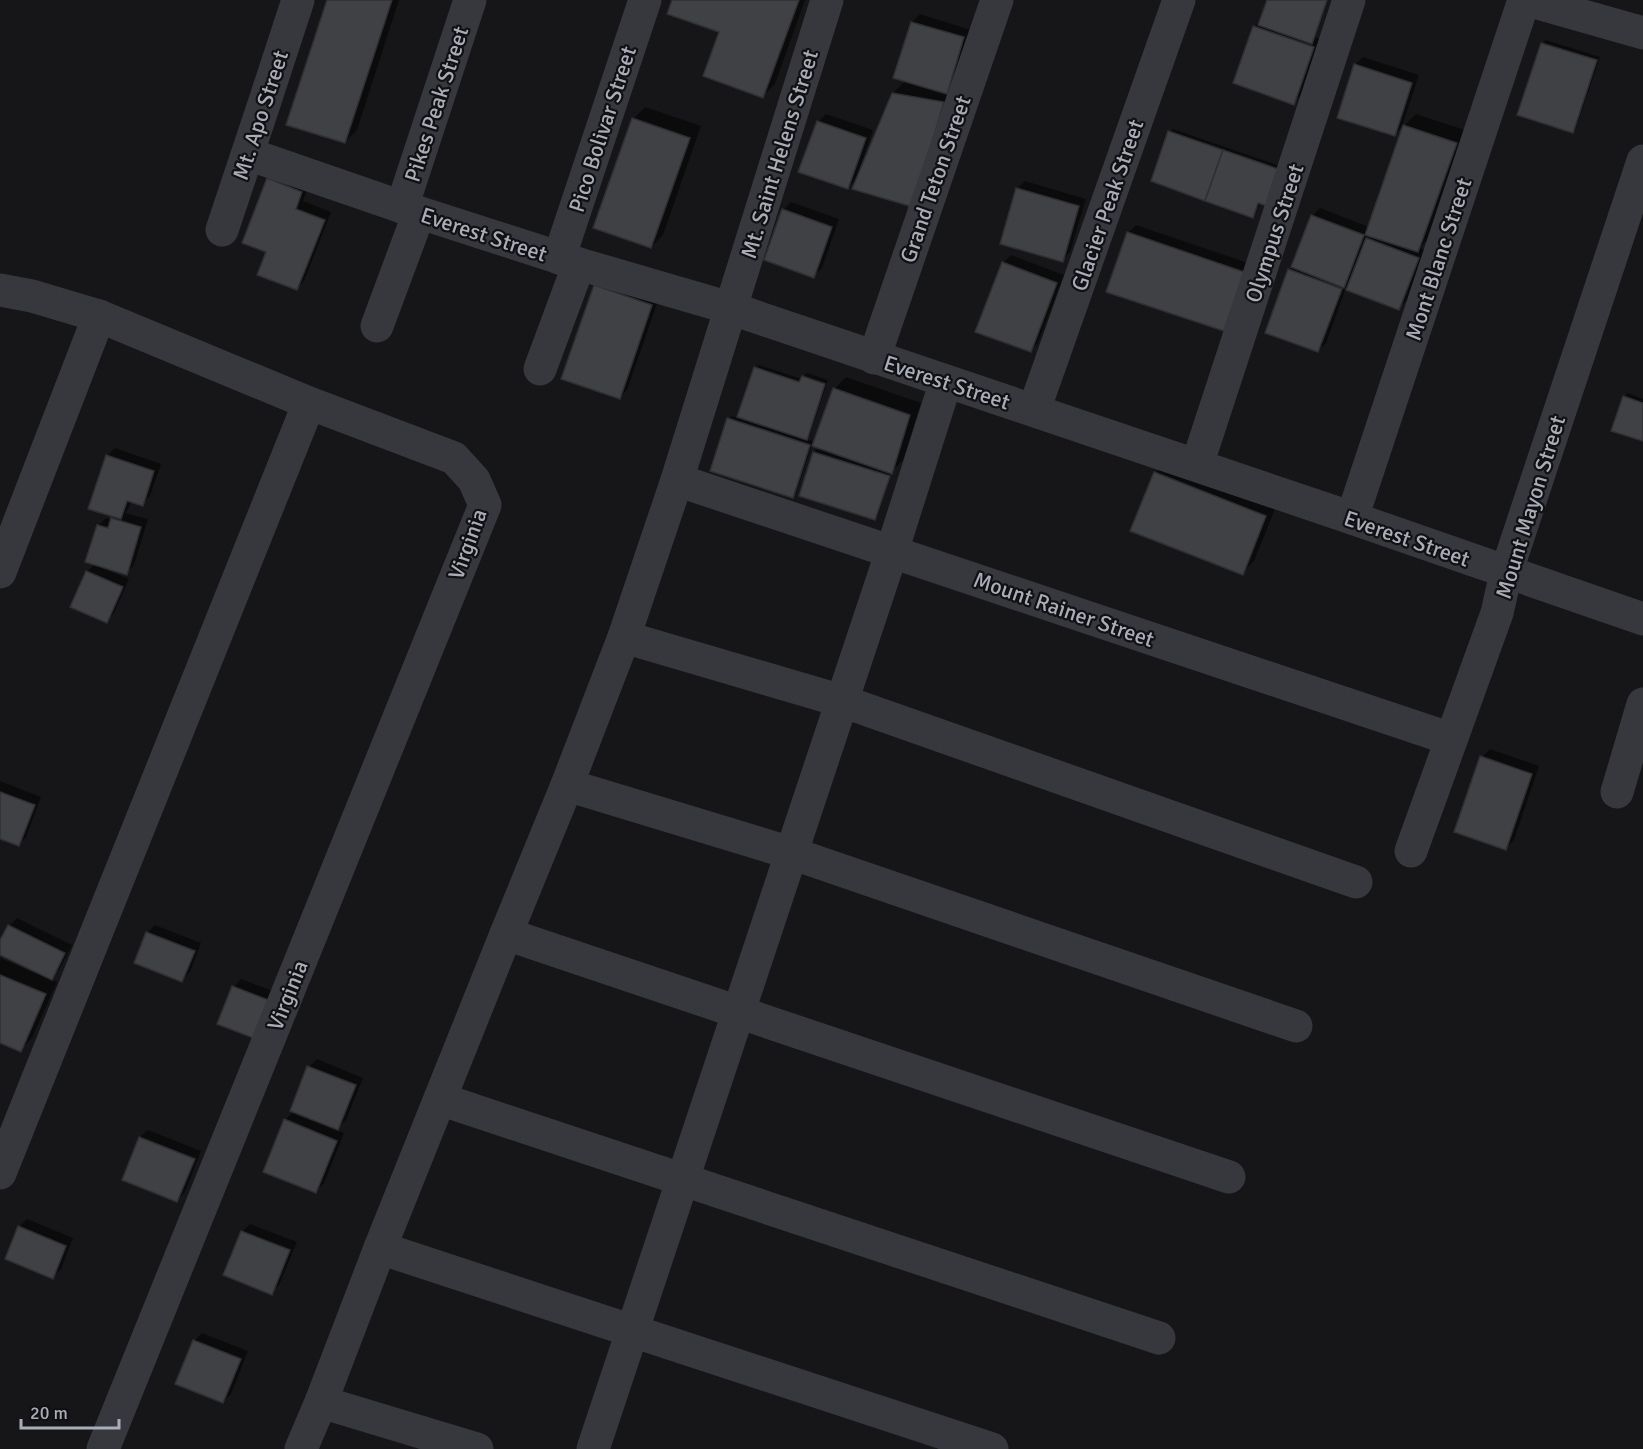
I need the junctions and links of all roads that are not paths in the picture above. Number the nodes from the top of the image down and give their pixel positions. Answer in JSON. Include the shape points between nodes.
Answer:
{"nodes":[{"id":1,"x":298,"y":0,"type":"edge"},
{"id":2,"x":470,"y":0,"type":"edge"},
{"id":3,"x":645,"y":0,"type":"edge"},
{"id":4,"x":827,"y":0,"type":"edge"},
{"id":5,"x":997,"y":0,"type":"edge"},
{"id":6,"x":1179,"y":0,"type":"edge"},
{"id":7,"x":1349,"y":0,"type":"edge"},
{"id":8,"x":1526,"y":0,"type":"edge"},
{"id":9,"x":1643,"y":33,"type":"edge"},
{"id":10,"x":248,"y":154,"type":"junction"},
{"id":11,"x":1643,"y":161,"type":"edge"},
{"id":12,"x":410,"y":210,"type":"junction"},
{"id":13,"x":222,"y":230,"type":"dead end"},
{"id":14,"x":569,"y":261,"type":"junction"},
{"id":15,"x":0,"y":290,"type":"edge"},
{"id":16,"x":730,"y":308,"type":"junction"},
{"id":17,"x":99,"y":316,"type":"junction"},
{"id":18,"x":377,"y":326,"type":"dead end"},
{"id":19,"x":873,"y":358,"type":"junction"},
{"id":20,"x":540,"y":369,"type":"dead end"},
{"id":21,"x":946,"y":381,"type":"junction"},
{"id":22,"x":309,"y":403,"type":"junction"},
{"id":23,"x":1034,"y":410,"type":"junction"},
{"id":24,"x":1197,"y":465,"type":"junction"},
{"id":25,"x":677,"y":480,"type":"junction"},
{"id":26,"x":1352,"y":518,"type":"junction"},
{"id":27,"x":892,"y":551,"type":"junction"},
{"id":28,"x":0,"y":572,"type":"edge"},
{"id":29,"x":1506,"y":573,"type":"junction"},
{"id":30,"x":1643,"y":619,"type":"edge"},
{"id":31,"x":624,"y":637,"type":"junction"},
{"id":32,"x":842,"y":701,"type":"junction"},
{"id":33,"x":1643,"y":704,"type":"edge"},
{"id":34,"x":1450,"y":739,"type":"junction"},
{"id":35,"x":567,"y":785,"type":"junction"},
{"id":36,"x":1617,"y":792,"type":"dead end"},
{"id":37,"x":1411,"y":851,"type":"dead end"},
{"id":38,"x":791,"y":853,"type":"junction"},
{"id":39,"x":1356,"y":882,"type":"dead end"},
{"id":40,"x":506,"y":934,"type":"junction"},
{"id":41,"x":738,"y":1012,"type":"junction"},
{"id":42,"x":1296,"y":1026,"type":"dead end"},
{"id":43,"x":440,"y":1099,"type":"junction"},
{"id":44,"x":0,"y":1173,"type":"edge"},
{"id":45,"x":1229,"y":1177,"type":"dead end"},
{"id":46,"x":682,"y":1180,"type":"junction"},
{"id":47,"x":380,"y":1248,"type":"junction"},
{"id":48,"x":632,"y":1330,"type":"junction"},
{"id":49,"x":1159,"y":1338,"type":"dead end"},
{"id":50,"x":321,"y":1402,"type":"junction"},
{"id":51,"x":103,"y":1449,"type":"edge"},
{"id":52,"x":301,"y":1449,"type":"edge"},
{"id":53,"x":477,"y":1449,"type":"edge"},
{"id":54,"x":593,"y":1449,"type":"edge"},
{"id":55,"x":992,"y":1449,"type":"edge"}],
"edges":[{"from":1,"to":10,"type":"street","name":"Mt. Apo Street"},
{"from":2,"to":12,"type":"street","name":"Pikes Peak Street"},
{"from":3,"to":14,"type":"street","name":"Pico Bolivar Street"},
{"from":4,"to":16,"type":"street","name":"Mt. Saint Helens Street"},
{"from":5,"to":19,"type":"street","name":"Grand Teton Street"},
{"from":6,"to":23,"type":"street","name":"Glacier Peak Street"},
{"from":7,"to":24,"type":"street","name":"Olympus Street"},
{"from":8,"to":9,"type":"street"},
{"from":8,"to":26,"type":"street","name":"Mont Blanc Street"},
{"from":10,"to":12,"type":"street","name":"Everest Street"},
{"from":10,"to":13,"type":"street","name":"Mt. Apo Street"},
{"from":11,"to":29,"type":"street","name":"Mount Mayon Street"},
{"from":12,"to":14,"type":"street","name":"Everest Street"},
{"from":12,"to":18,"type":"street","name":"Pikes Peak Street"},
{"from":14,"to":16,"type":"street","name":"Everest Street"},
{"from":14,"to":20,"type":"street","name":"Pico Bolivar Street"},
{"from":15,"to":17,"type":"street","name":"Virginia"},
{"from":16,"to":19,"type":"street","name":"Everest Street"},
{"from":16,"to":25,"type":"street","name":"Mt. Saint Helens Street"},
{"from":17,"to":22,"type":"street","name":"Virginia"},
{"from":17,"to":28,"type":"street"},
{"from":19,"to":21,"type":"street","name":"Everest Street"},
{"from":21,"to":23,"type":"street","name":"Everest Street"},
{"from":21,"to":27,"type":"street"},
{"from":22,"to":44,"type":"street"},
{"from":22,"to":51,"type":"street","name":"Virginia","via":[[454,458],[474,480],[485,505]]},
{"from":23,"to":24,"type":"street","name":"Everest Street"},
{"from":24,"to":26,"type":"street","name":"Everest Street"},
{"from":25,"to":27,"type":"street","name":"Mount Rainer Street"},
{"from":25,"to":31,"type":"street","name":"Mt. Saint Helens Street"},
{"from":26,"to":29,"type":"street","name":"Everest Street"},
{"from":27,"to":32,"type":"street"},
{"from":27,"to":34,"type":"street","name":"Mount Rainer Street"},
{"from":29,"to":30,"type":"street","name":"Everest Street"},
{"from":29,"to":34,"type":"street","name":"Mount Mayon Street","via":[[1497,613]]},
{"from":31,"to":32,"type":"street"},
{"from":31,"to":35,"type":"street","name":"Mt. Saint Helens Street"},
{"from":32,"to":38,"type":"street"},
{"from":32,"to":39,"type":"street"},
{"from":33,"to":36,"type":"street"},
{"from":34,"to":37,"type":"street","name":"Mount Mayon Street"},
{"from":35,"to":38,"type":"street"},
{"from":35,"to":40,"type":"street","name":"Mt. Saint Helens Street"},
{"from":38,"to":41,"type":"street"},
{"from":38,"to":42,"type":"street"},
{"from":40,"to":41,"type":"street"},
{"from":40,"to":43,"type":"street","name":"Mt. Saint Helens Street"},
{"from":41,"to":45,"type":"street"},
{"from":41,"to":46,"type":"street"},
{"from":43,"to":46,"type":"street"},
{"from":43,"to":47,"type":"street","name":"Mt. Saint Helens Street"},
{"from":46,"to":48,"type":"street"},
{"from":46,"to":49,"type":"street"},
{"from":47,"to":48,"type":"street"},
{"from":47,"to":50,"type":"street","name":"Mt. Saint Helens Street"},
{"from":48,"to":54,"type":"street"},
{"from":48,"to":55,"type":"street"},
{"from":50,"to":52,"type":"street","name":"Mt. Saint Helens Street"},
{"from":50,"to":53,"type":"street"}]}
